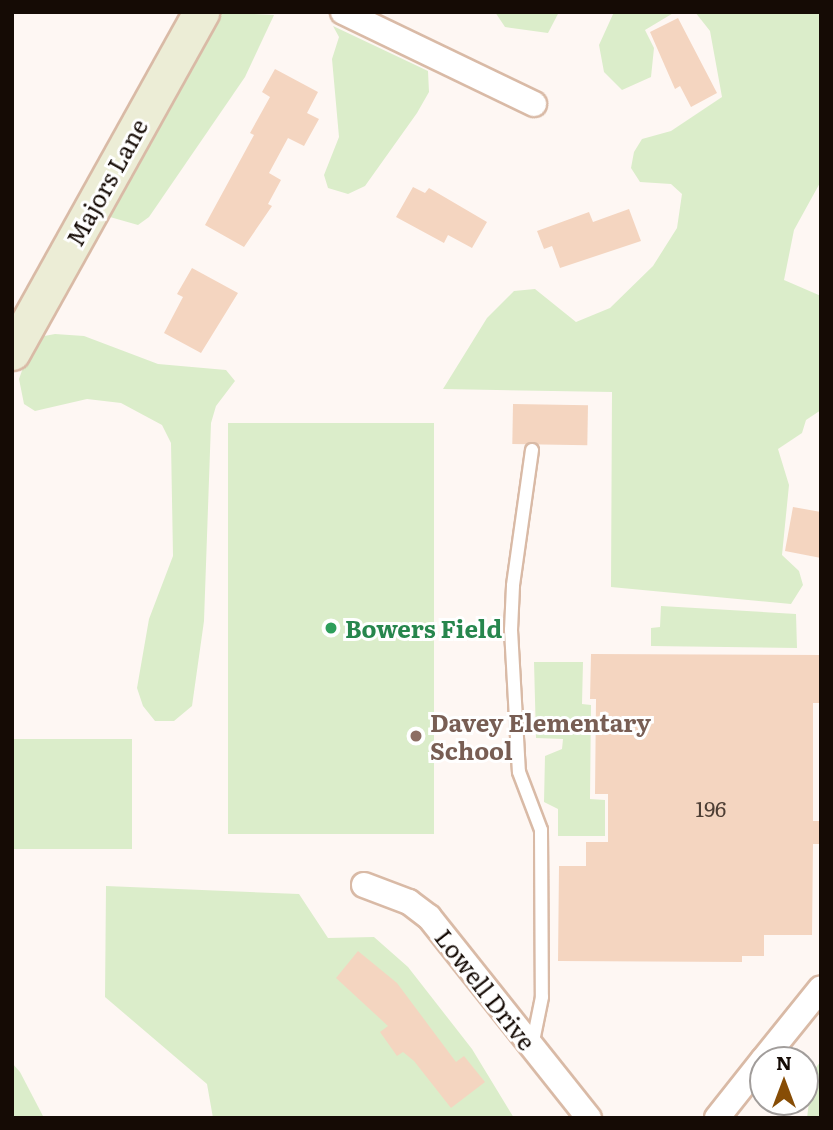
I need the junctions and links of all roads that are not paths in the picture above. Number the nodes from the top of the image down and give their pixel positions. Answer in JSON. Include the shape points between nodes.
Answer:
{"nodes":[{"id":1,"x":201,"y":12,"type":"edge"},
{"id":2,"x":343,"y":12,"type":"edge"},
{"id":3,"x":534,"y":104,"type":"dead end"},
{"id":4,"x":12,"y":352,"type":"edge"},
{"id":5,"x":532,"y":450,"type":"dead end"},
{"id":6,"x":364,"y":885,"type":"dead end"},
{"id":7,"x":821,"y":988,"type":"edge"},
{"id":8,"x":774,"y":1046,"type":"edge"},
{"id":9,"x":532,"y":1047,"type":"junction"},
{"id":10,"x":749,"y":1078,"type":"edge"},
{"id":11,"x":589,"y":1118,"type":"edge"},
{"id":12,"x":717,"y":1118,"type":"edge"}],
"edges":[{"from":1,"to":4,"type":"street","name":"Majors Lane"},
{"from":2,"to":3,"type":"street"},
{"from":5,"to":9,"type":"lane","via":[[513,586],[512,630],[519,772],[541,830],[542,997]]},
{"from":6,"to":9,"type":"street","name":"Lowell Drive","via":[[409,902],[429,917]]},
{"from":7,"to":8,"type":"street"},
{"from":9,"to":11,"type":"street","name":"Lowell Drive"},
{"from":10,"to":12,"type":"street"}]}
